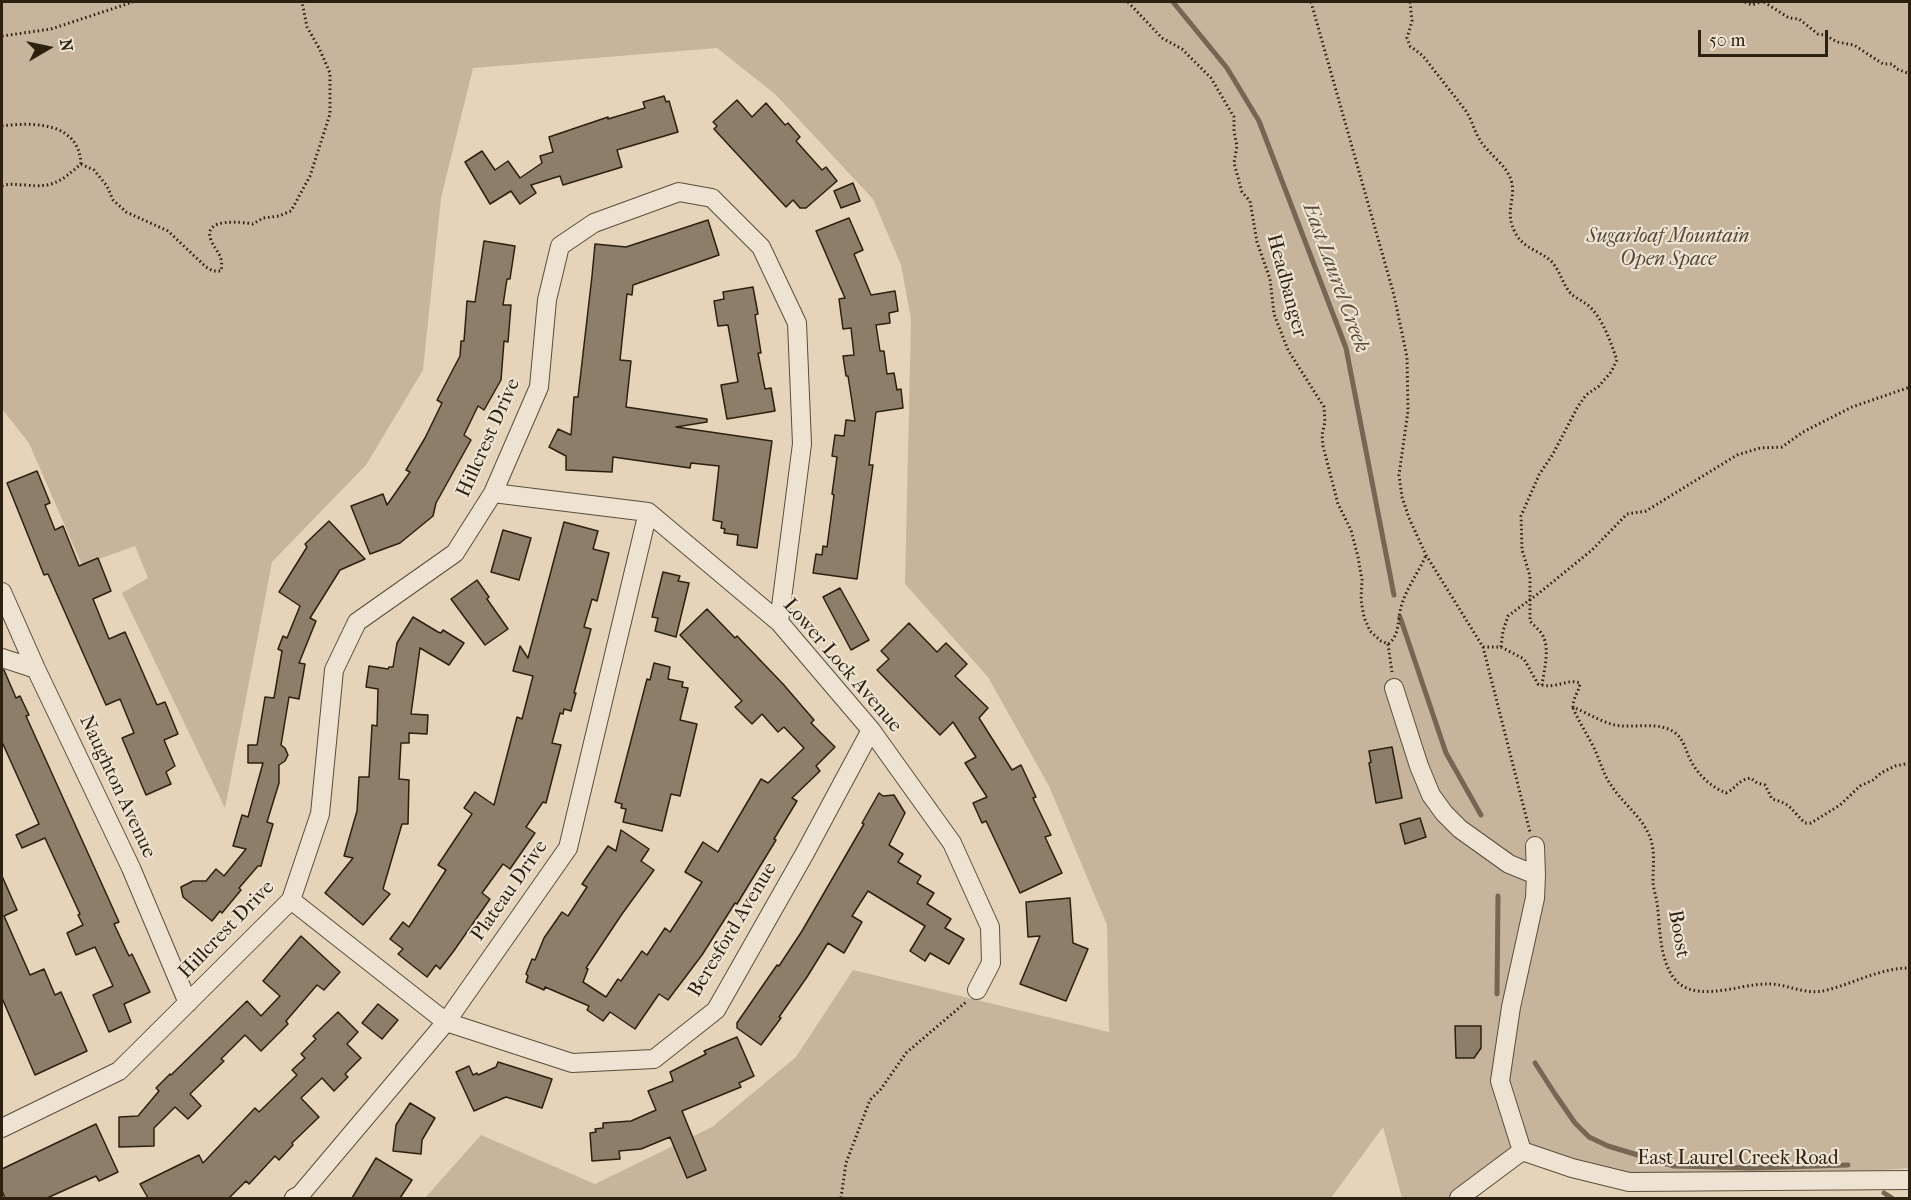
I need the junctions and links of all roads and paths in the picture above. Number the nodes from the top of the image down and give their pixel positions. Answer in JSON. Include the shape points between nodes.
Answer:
{"nodes":[{"id":1,"x":133,"y":2,"type":"edge"},
{"id":2,"x":302,"y":2,"type":"edge"},
{"id":3,"x":1128,"y":2,"type":"edge"},
{"id":4,"x":1311,"y":2,"type":"edge"},
{"id":5,"x":1410,"y":2,"type":"edge"},
{"id":6,"x":1745,"y":2,"type":"edge"},
{"id":7,"x":1762,"y":2,"type":"edge"},
{"id":8,"x":2,"y":36,"type":"edge"},
{"id":9,"x":1910,"y":74,"type":"edge"},
{"id":10,"x":2,"y":126,"type":"edge"},
{"id":11,"x":81,"y":164,"type":"junction"},
{"id":12,"x":2,"y":186,"type":"edge"},
{"id":13,"x":1910,"y":387,"type":"edge"},
{"id":14,"x":493,"y":493,"type":"junction"},
{"id":15,"x":648,"y":512,"type":"junction"},
{"id":16,"x":1426,"y":555,"type":"junction"},
{"id":17,"x":2,"y":592,"type":"edge"},
{"id":18,"x":1530,"y":600,"type":"junction"},
{"id":19,"x":779,"y":622,"type":"junction"},
{"id":20,"x":1388,"y":644,"type":"junction"},
{"id":21,"x":1483,"y":647,"type":"junction"},
{"id":22,"x":1501,"y":647,"type":"junction"},
{"id":23,"x":2,"y":658,"type":"edge"},
{"id":24,"x":36,"y":669,"type":"junction"},
{"id":25,"x":1542,"y":685,"type":"junction"},
{"id":26,"x":1394,"y":688,"type":"joint"},
{"id":27,"x":1573,"y":707,"type":"junction"},
{"id":28,"x":871,"y":730,"type":"junction"},
{"id":29,"x":1910,"y":763,"type":"edge"},
{"id":30,"x":1534,"y":846,"type":"joint"},
{"id":31,"x":1536,"y":875,"type":"junction"},
{"id":32,"x":291,"y":900,"type":"junction"},
{"id":33,"x":1910,"y":968,"type":"edge"},
{"id":34,"x":977,"y":990,"type":"joint"},
{"id":35,"x":188,"y":1003,"type":"junction"},
{"id":36,"x":446,"y":1022,"type":"junction"},
{"id":37,"x":4,"y":1120,"type":"edge"},
{"id":38,"x":1522,"y":1150,"type":"junction"},
{"id":39,"x":1910,"y":1180,"type":"edge"},
{"id":40,"x":294,"y":1198,"type":"edge"},
{"id":41,"x":841,"y":1198,"type":"edge"},
{"id":42,"x":1460,"y":1198,"type":"edge"}],
"edges":[{"from":1,"to":8,"type":"path","via":[[51,29]]},
{"from":2,"to":11,"type":"path","via":[[307,27],[330,73],[330,114],[310,176],[291,211],[253,224],[221,223],[212,228],[210,234],[221,257],[221,271],[206,267],[168,231],[126,212],[113,200],[94,170]]},
{"from":3,"to":20,"type":"path","name":"Headbanger","via":[[1162,38],[1182,50],[1211,78],[1234,117],[1234,163],[1242,192],[1250,201],[1257,242],[1270,279],[1274,314],[1288,350],[1324,407],[1323,446],[1338,504],[1358,557],[1364,617],[1371,631]]},
{"from":4,"to":16,"type":"path","via":[[1394,295],[1407,357],[1408,411],[1399,475],[1409,518]]},
{"from":5,"to":18,"type":"path","via":[[1410,46],[1423,56],[1466,111],[1479,139],[1508,174],[1512,190],[1509,217],[1516,236],[1553,263],[1569,292],[1597,315],[1617,360],[1611,372],[1576,408],[1521,516]]},
{"from":6,"to":7,"type":"path"},
{"from":7,"to":9,"type":"path","via":[[1786,17],[1799,19],[1818,34],[1860,47],[1883,64],[1892,64]]},
{"from":10,"to":11,"type":"path","via":[[21,124],[61,130],[74,139]]},
{"from":11,"to":12,"type":"path","via":[[62,180],[47,185]]},
{"from":13,"to":18,"type":"path","via":[[1852,407],[1782,447],[1737,455],[1646,511],[1627,514],[1592,550]]},
{"from":14,"to":15,"type":"street"},
{"from":14,"to":19,"type":"street","name":"Hillcrest Drive","via":[[539,387],[546,300],[560,246],[594,223],[679,192],[712,198],[761,247],[797,323],[802,444]]},
{"from":14,"to":32,"type":"street","name":"Hillcrest Drive","via":[[455,553],[357,622],[334,670],[320,814]]},
{"from":15,"to":19,"type":"street","name":"Lower Lock Avenue"},
{"from":15,"to":36,"type":"street","name":"Plateau Drive","via":[[568,849]]},
{"from":16,"to":20,"type":"path","via":[[1401,605],[1394,640]]},
{"from":16,"to":21,"type":"path"},
{"from":17,"to":24,"type":"street","name":"Naughton Avenue"},
{"from":18,"to":22,"type":"path","via":[[1508,616]]},
{"from":18,"to":25,"type":"path","via":[[1530,621],[1545,642]]},
{"from":19,"to":28,"type":"street","name":"Lower Lock Avenue"},
{"from":20,"to":26,"type":"path"},
{"from":21,"to":22,"type":"path"},
{"from":21,"to":30,"type":"path"},
{"from":22,"to":25,"type":"path","via":[[1524,659],[1533,678]]},
{"from":23,"to":24,"type":"street"},
{"from":24,"to":35,"type":"street","name":"Naughton Avenue","via":[[131,868]]},
{"from":25,"to":27,"type":"path","via":[[1580,683]]},
{"from":26,"to":31,"type":"street","via":[[1419,766],[1431,795],[1444,813],[1509,864]]},
{"from":27,"to":29,"type":"path","via":[[1610,724],[1670,729],[1684,742],[1696,771],[1717,790],[1726,793],[1742,779],[1751,778],[1765,785],[1772,799],[1790,806],[1805,823],[1840,805],[1881,773]]},
{"from":27,"to":33,"type":"path","name":"Boost","via":[[1610,784],[1650,838],[1653,882],[1668,968],[1674,979],[1691,990],[1710,992],[1754,984],[1825,991],[1866,976]]},
{"from":28,"to":34,"type":"street","name":"Lower Lock Avenue","via":[[952,843],[990,927],[992,963]]},
{"from":28,"to":36,"type":"street","name":"Beresford Avenue","via":[[716,1010],[654,1059],[572,1063]]},
{"from":30,"to":31,"type":"street"},
{"from":31,"to":38,"type":"street","via":[[1500,1082]]},
{"from":32,"to":35,"type":"street","name":"Hillcrest Drive"},
{"from":32,"to":36,"type":"street","name":"Beresford Avenue"},
{"from":34,"to":41,"type":"path","via":[[906,1053],[870,1100],[846,1163]]},
{"from":35,"to":37,"type":"street","name":"Hillcrest Drive","via":[[119,1071]]},
{"from":36,"to":40,"type":"street","name":"Plateau Drive"},
{"from":38,"to":39,"type":"street","name":"East Laurel Creek Road","via":[[1629,1182]]},
{"from":38,"to":42,"type":"street"}]}
